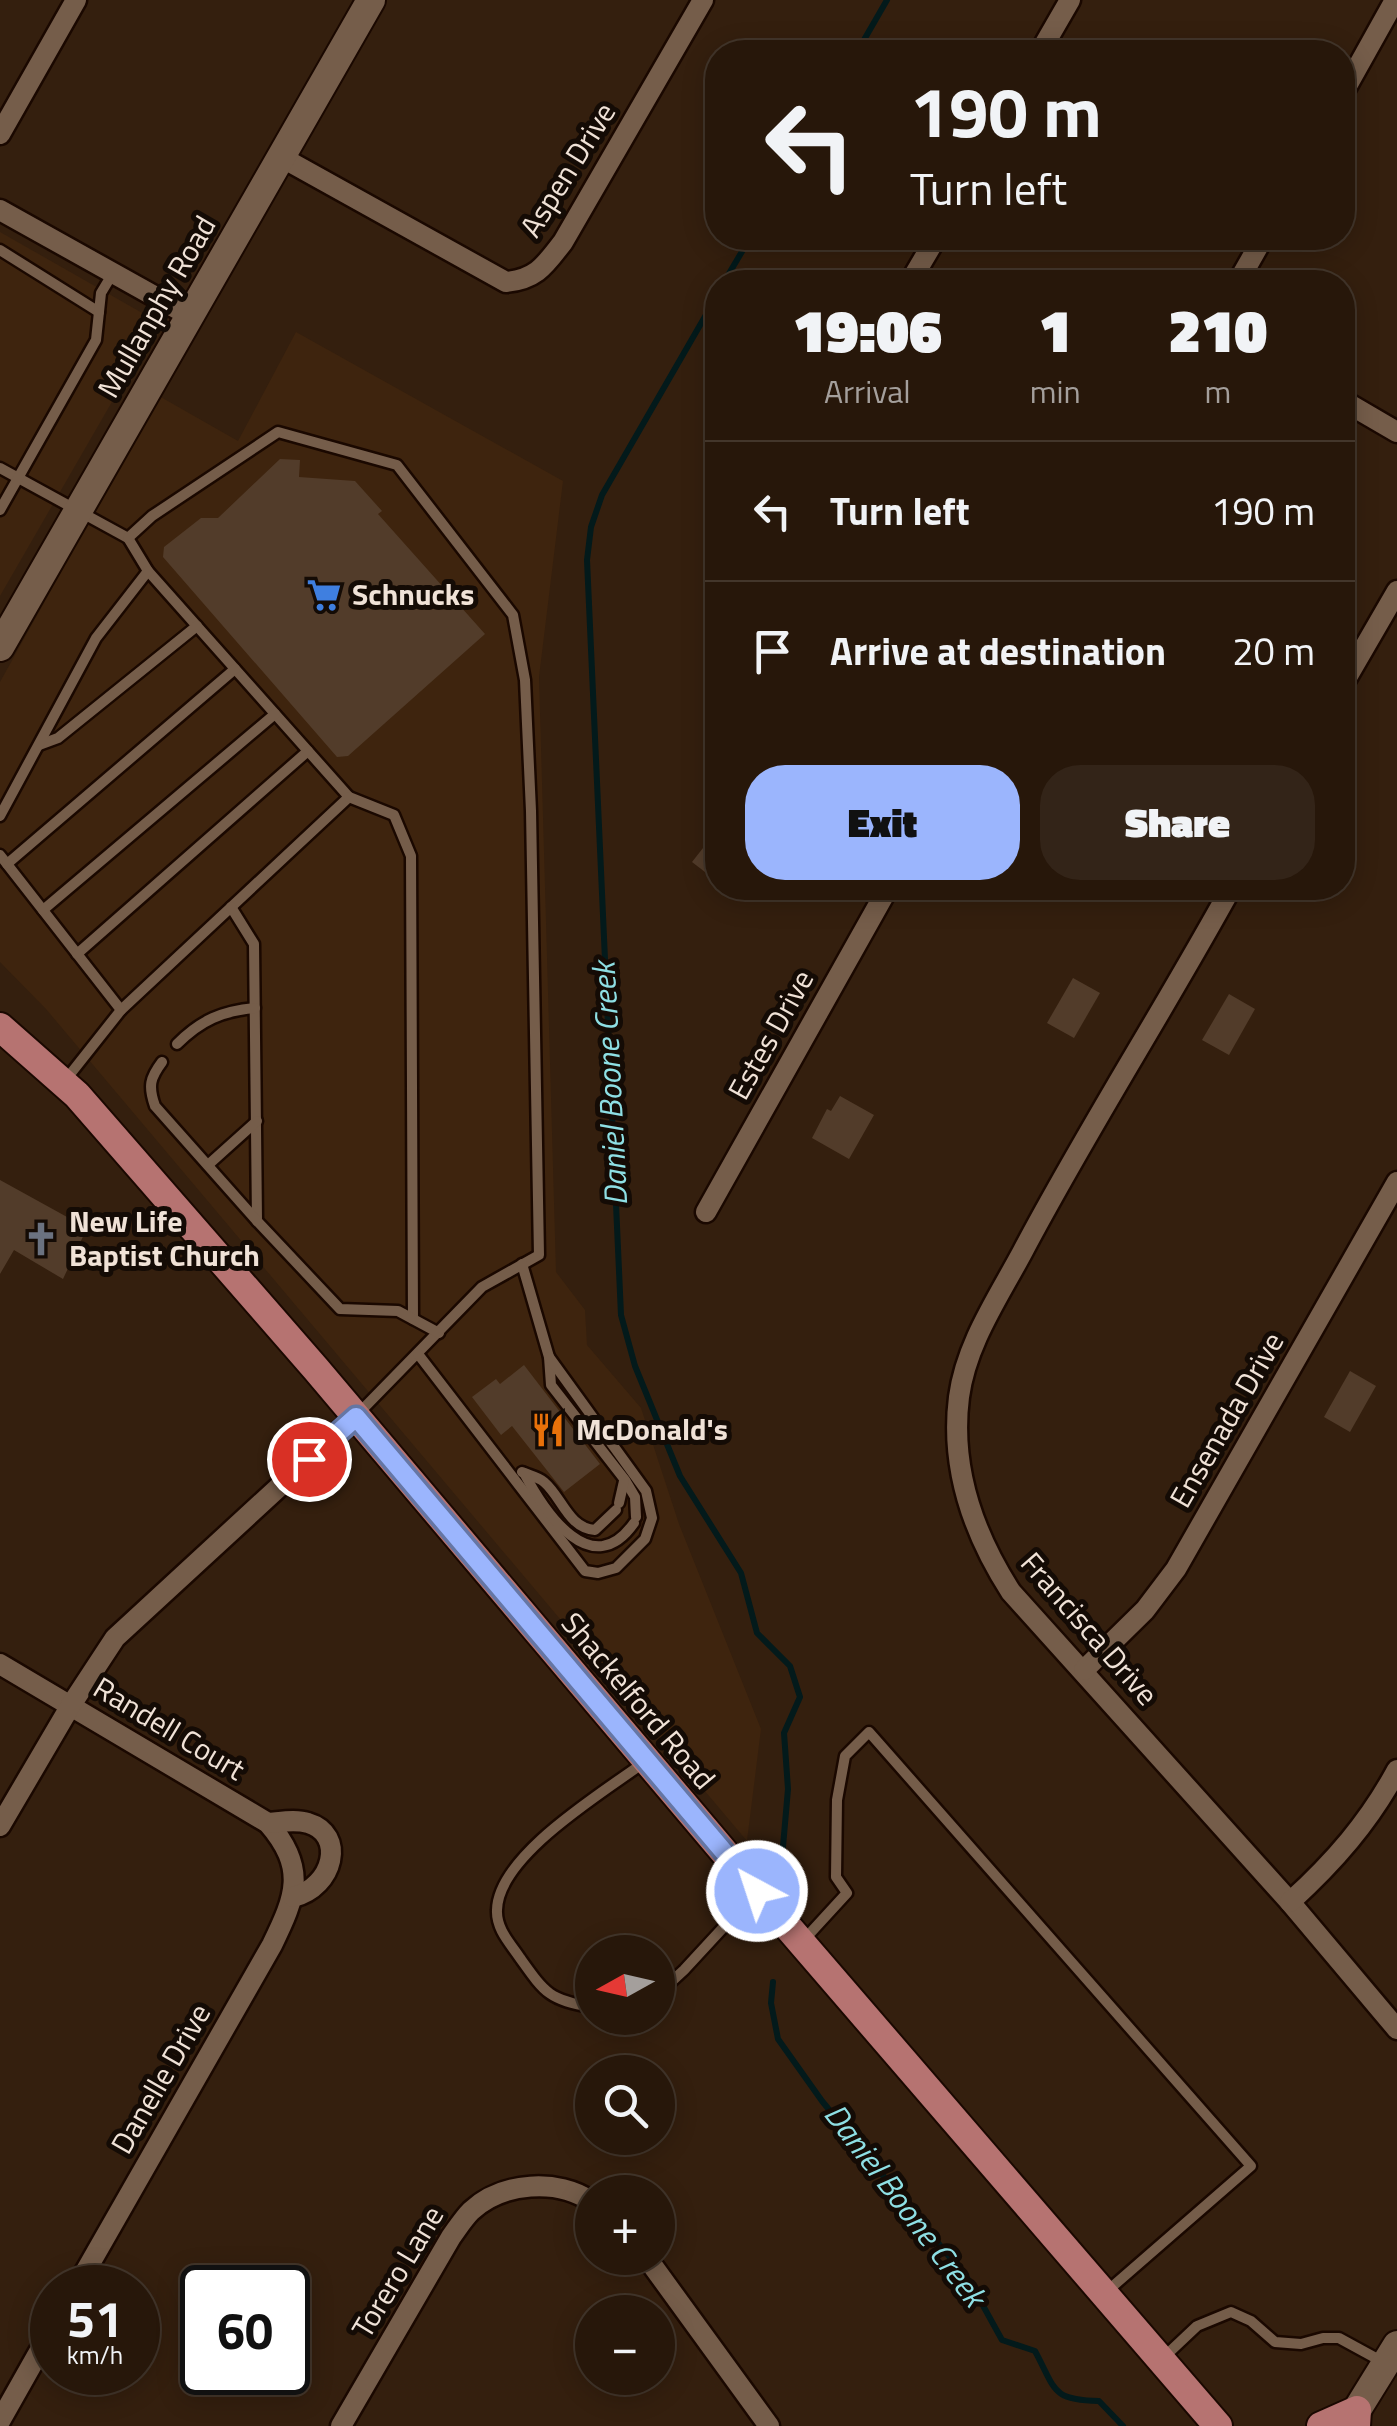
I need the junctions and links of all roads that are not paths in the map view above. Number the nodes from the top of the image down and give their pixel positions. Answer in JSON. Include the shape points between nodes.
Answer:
{"nodes":[{"id":1,"x":76,"y":0,"type":"edge"},
{"id":2,"x":370,"y":0,"type":"edge"},
{"id":3,"x":702,"y":0,"type":"edge"},
{"id":4,"x":1070,"y":0,"type":"edge"},
{"id":5,"x":1395,"y":0,"type":"edge"},
{"id":6,"x":1047,"y":40,"type":"edge"},
{"id":7,"x":1355,"y":72,"type":"edge"},
{"id":8,"x":0,"y":134,"type":"edge"},
{"id":9,"x":281,"y":157,"type":"junction"},
{"id":10,"x":0,"y":210,"type":"edge"},
{"id":11,"x":0,"y":250,"type":"edge"},
{"id":12,"x":113,"y":272,"type":"junction"},
{"id":13,"x":100,"y":312,"type":"junction"},
{"id":14,"x":190,"y":316,"type":"junction"},
{"id":15,"x":1355,"y":408,"type":"edge"},
{"id":16,"x":1397,"y":432,"type":"edge"},
{"id":17,"x":0,"y":468,"type":"edge"},
{"id":18,"x":17,"y":478,"type":"junction"},
{"id":19,"x":0,"y":510,"type":"edge"},
{"id":20,"x":78,"y":512,"type":"junction"},
{"id":21,"x":128,"y":538,"type":"junction"},
{"id":22,"x":148,"y":571,"type":"junction"},
{"id":23,"x":1397,"y":591,"type":"edge"},
{"id":24,"x":197,"y":626,"type":"junction"},
{"id":25,"x":0,"y":647,"type":"edge"},
{"id":26,"x":1355,"y":664,"type":"edge"},
{"id":27,"x":235,"y":669,"type":"junction"},
{"id":28,"x":274,"y":714,"type":"junction"},
{"id":29,"x":39,"y":745,"type":"junction"},
{"id":30,"x":308,"y":751,"type":"junction"},
{"id":31,"x":349,"y":798,"type":"junction"},
{"id":32,"x":0,"y":816,"type":"edge"},
{"id":33,"x":4,"y":859,"type":"edge"},
{"id":34,"x":881,"y":900,"type":"edge"},
{"id":35,"x":1224,"y":900,"type":"edge"},
{"id":36,"x":231,"y":907,"type":"junction"},
{"id":37,"x":43,"y":910,"type":"junction"},
{"id":38,"x":78,"y":954,"type":"junction"},
{"id":39,"x":256,"y":1008,"type":"junction"},
{"id":40,"x":121,"y":1010,"type":"junction"},
{"id":41,"x":0,"y":1027,"type":"edge"},
{"id":42,"x":177,"y":1044,"type":"dead end"},
{"id":43,"x":162,"y":1062,"type":"dead end"},
{"id":44,"x":63,"y":1083,"type":"junction"},
{"id":45,"x":257,"y":1121,"type":"junction"},
{"id":46,"x":208,"y":1166,"type":"junction"},
{"id":47,"x":1397,"y":1182,"type":"edge"},
{"id":48,"x":706,"y":1212,"type":"dead end"},
{"id":49,"x":257,"y":1222,"type":"junction"},
{"id":50,"x":522,"y":1264,"type":"junction"},
{"id":51,"x":413,"y":1319,"type":"junction"},
{"id":52,"x":438,"y":1333,"type":"junction"},
{"id":53,"x":418,"y":1354,"type":"junction"},
{"id":54,"x":549,"y":1357,"type":"junction"},
{"id":55,"x":356,"y":1417,"type":"junction"},
{"id":56,"x":506,"y":1470,"type":"junction"},
{"id":57,"x":524,"y":1472,"type":"junction"},
{"id":58,"x":624,"y":1480,"type":"junction"},
{"id":59,"x":0,"y":1664,"type":"edge"},
{"id":60,"x":1084,"y":1670,"type":"junction"},
{"id":61,"x":71,"y":1705,"type":"junction"},
{"id":62,"x":646,"y":1761,"type":"junction"},
{"id":63,"x":1397,"y":1770,"type":"edge"},
{"id":64,"x":268,"y":1823,"type":"junction"},
{"id":65,"x":0,"y":1826,"type":"edge"},
{"id":66,"x":293,"y":1860,"type":"joint"},
{"id":67,"x":757,"y":1891,"type":"junction"},
{"id":68,"x":293,"y":1897,"type":"junction"},
{"id":69,"x":1290,"y":1902,"type":"junction"},
{"id":70,"x":801,"y":1942,"type":"junction"},
{"id":71,"x":675,"y":1976,"type":"edge"},
{"id":72,"x":575,"y":2004,"type":"edge"},
{"id":73,"x":1397,"y":2029,"type":"edge"},
{"id":74,"x":575,"y":2192,"type":"edge"},
{"id":75,"x":89,"y":2265,"type":"edge"},
{"id":76,"x":658,"y":2275,"type":"edge"},
{"id":77,"x":1104,"y":2294,"type":"junction"},
{"id":78,"x":1391,"y":2354,"type":"edge"},
{"id":79,"x":1161,"y":2360,"type":"junction"},
{"id":80,"x":30,"y":2368,"type":"edge"},
{"id":81,"x":0,"y":2420,"type":"edge"},
{"id":82,"x":1353,"y":2421,"type":"edge"},
{"id":83,"x":1220,"y":2425,"type":"edge"},
{"id":84,"x":341,"y":2426,"type":"edge"},
{"id":85,"x":769,"y":2426,"type":"edge"},
{"id":86,"x":1321,"y":2426,"type":"edge"}],
"edges":[{"from":1,"to":8,"type":"street"},
{"from":2,"to":9,"type":"street","name":"Mullanphy Road"},
{"from":3,"to":9,"type":"street","name":"Aspen Drive","via":[[572,226],[527,280],[506,282]]},
{"from":4,"to":6,"type":"street"},
{"from":5,"to":7,"type":"street"},
{"from":9,"to":14,"type":"street","name":"Mullanphy Road"},
{"from":10,"to":12,"type":"street"},
{"from":11,"to":13,"type":"lane"},
{"from":12,"to":13,"type":"lane"},
{"from":12,"to":14,"type":"street"},
{"from":13,"to":18,"type":"lane","via":[[96,340]]},
{"from":14,"to":20,"type":"street","name":"Mullanphy Road"},
{"from":15,"to":16,"type":"street"},
{"from":17,"to":18,"type":"lane"},
{"from":18,"to":19,"type":"lane"},
{"from":18,"to":20,"type":"lane"},
{"from":20,"to":21,"type":"lane"},
{"from":20,"to":25,"type":"street","name":"Mullanphy Road"},
{"from":21,"to":22,"type":"lane"},
{"from":21,"to":50,"type":"lane","via":[[278,432],[397,465],[513,615],[525,680],[538,1236],[538,1256]]},
{"from":22,"to":24,"type":"lane"},
{"from":22,"to":29,"type":"lane","via":[[96,638]]},
{"from":23,"to":26,"type":"street"},
{"from":24,"to":27,"type":"lane"},
{"from":24,"to":29,"type":"lane","via":[[58,738]]},
{"from":27,"to":28,"type":"lane"},
{"from":27,"to":33,"type":"lane"},
{"from":28,"to":30,"type":"lane"},
{"from":28,"to":37,"type":"lane"},
{"from":29,"to":32,"type":"lane"},
{"from":30,"to":31,"type":"lane"},
{"from":30,"to":38,"type":"lane"},
{"from":31,"to":36,"type":"lane"},
{"from":31,"to":51,"type":"lane","via":[[394,814],[411,856]]},
{"from":33,"to":37,"type":"lane"},
{"from":34,"to":48,"type":"street","name":"Estes Drive"},
{"from":35,"to":60,"type":"street","name":"Francisca Drive","via":[[987,1314],[959,1396],[960,1476],[987,1554],[1011,1592]]},
{"from":36,"to":39,"type":"lane","via":[[254,944]]},
{"from":36,"to":40,"type":"lane"},
{"from":37,"to":38,"type":"lane"},
{"from":38,"to":40,"type":"lane"},
{"from":39,"to":42,"type":"lane","via":[[226,1010],[197,1024]]},
{"from":39,"to":45,"type":"lane"},
{"from":40,"to":44,"type":"lane"},
{"from":41,"to":44,"type":"main road","name":"Shackelford Road"},
{"from":43,"to":46,"type":"lane","via":[[150,1077],[156,1106]]},
{"from":44,"to":55,"type":"main road","name":"Shackelford Road"},
{"from":45,"to":46,"type":"lane"},
{"from":45,"to":49,"type":"lane"},
{"from":46,"to":49,"type":"lane"},
{"from":47,"to":60,"type":"street","name":"Ensenada Drive","via":[[1176,1569]]},
{"from":49,"to":51,"type":"lane","via":[[340,1309],[398,1311]]},
{"from":50,"to":52,"type":"lane","via":[[482,1287]]},
{"from":50,"to":54,"type":"lane"},
{"from":51,"to":52,"type":"lane"},
{"from":52,"to":53,"type":"lane"},
{"from":53,"to":55,"type":"lane"},
{"from":53,"to":56,"type":"lane"},
{"from":54,"to":56,"type":"lane","via":[[646,1491],[652,1518],[644,1539],[616,1568],[585,1571]]},
{"from":54,"to":58,"type":"lane","via":[[551,1385]]},
{"from":55,"to":61,"type":"street","via":[[115,1638]]},
{"from":55,"to":62,"type":"main road","name":"Shackelford Road"},
{"from":56,"to":57,"type":"lane"},
{"from":57,"to":58,"type":"lane","via":[[544,1481],[583,1528],[595,1530],[617,1506]]},
{"from":57,"to":58,"type":"lane","via":[[567,1532],[598,1548],[614,1544],[635,1520],[635,1497]]},
{"from":59,"to":61,"type":"street","name":"Randell Court"},
{"from":60,"to":69,"type":"street","name":"Francisca Drive"},
{"from":61,"to":64,"type":"street","name":"Randell Court"},
{"from":61,"to":65,"type":"street"},
{"from":62,"to":67,"type":"main road","name":"Shackelford Road"},
{"from":62,"to":72,"type":"lane","via":[[526,1853],[504,1880],[500,1930],[556,2000]]},
{"from":63,"to":69,"type":"street","via":[[1348,1845]]},
{"from":64,"to":66,"type":"street","name":"Randell Court"},
{"from":64,"to":68,"type":"street","name":"Danelle Drive","via":[[311,1824],[322,1830],[329,1848],[331,1866],[322,1882]]},
{"from":66,"to":68,"type":"street","name":"Danelle Drive"},
{"from":67,"to":70,"type":"main road","name":"Shackelford Road"},
{"from":67,"to":71,"type":"lane"},
{"from":68,"to":75,"type":"street","name":"Danelle Drive"},
{"from":69,"to":73,"type":"street","name":"Francisca Drive"},
{"from":70,"to":77,"type":"main road","name":"Shackelford Road"},
{"from":70,"to":77,"type":"lane","via":[[847,1892],[836,1877],[837,1800],[845,1756],[868,1732],[1251,2166]]},
{"from":74,"to":84,"type":"street","name":"Torero Lane","via":[[526,2188],[498,2194],[472,2211]]},
{"from":76,"to":85,"type":"street"},
{"from":77,"to":79,"type":"main road","name":"Shackelford Road"},
{"from":78,"to":79,"type":"lane","via":[[1339,2338],[1275,2342],[1230,2312],[1197,2326]]},
{"from":78,"to":82,"type":"street"},
{"from":79,"to":83,"type":"main road","name":"Shackelford Road"},
{"from":80,"to":81,"type":"street"},
{"from":82,"to":86,"type":"main road"}]}
